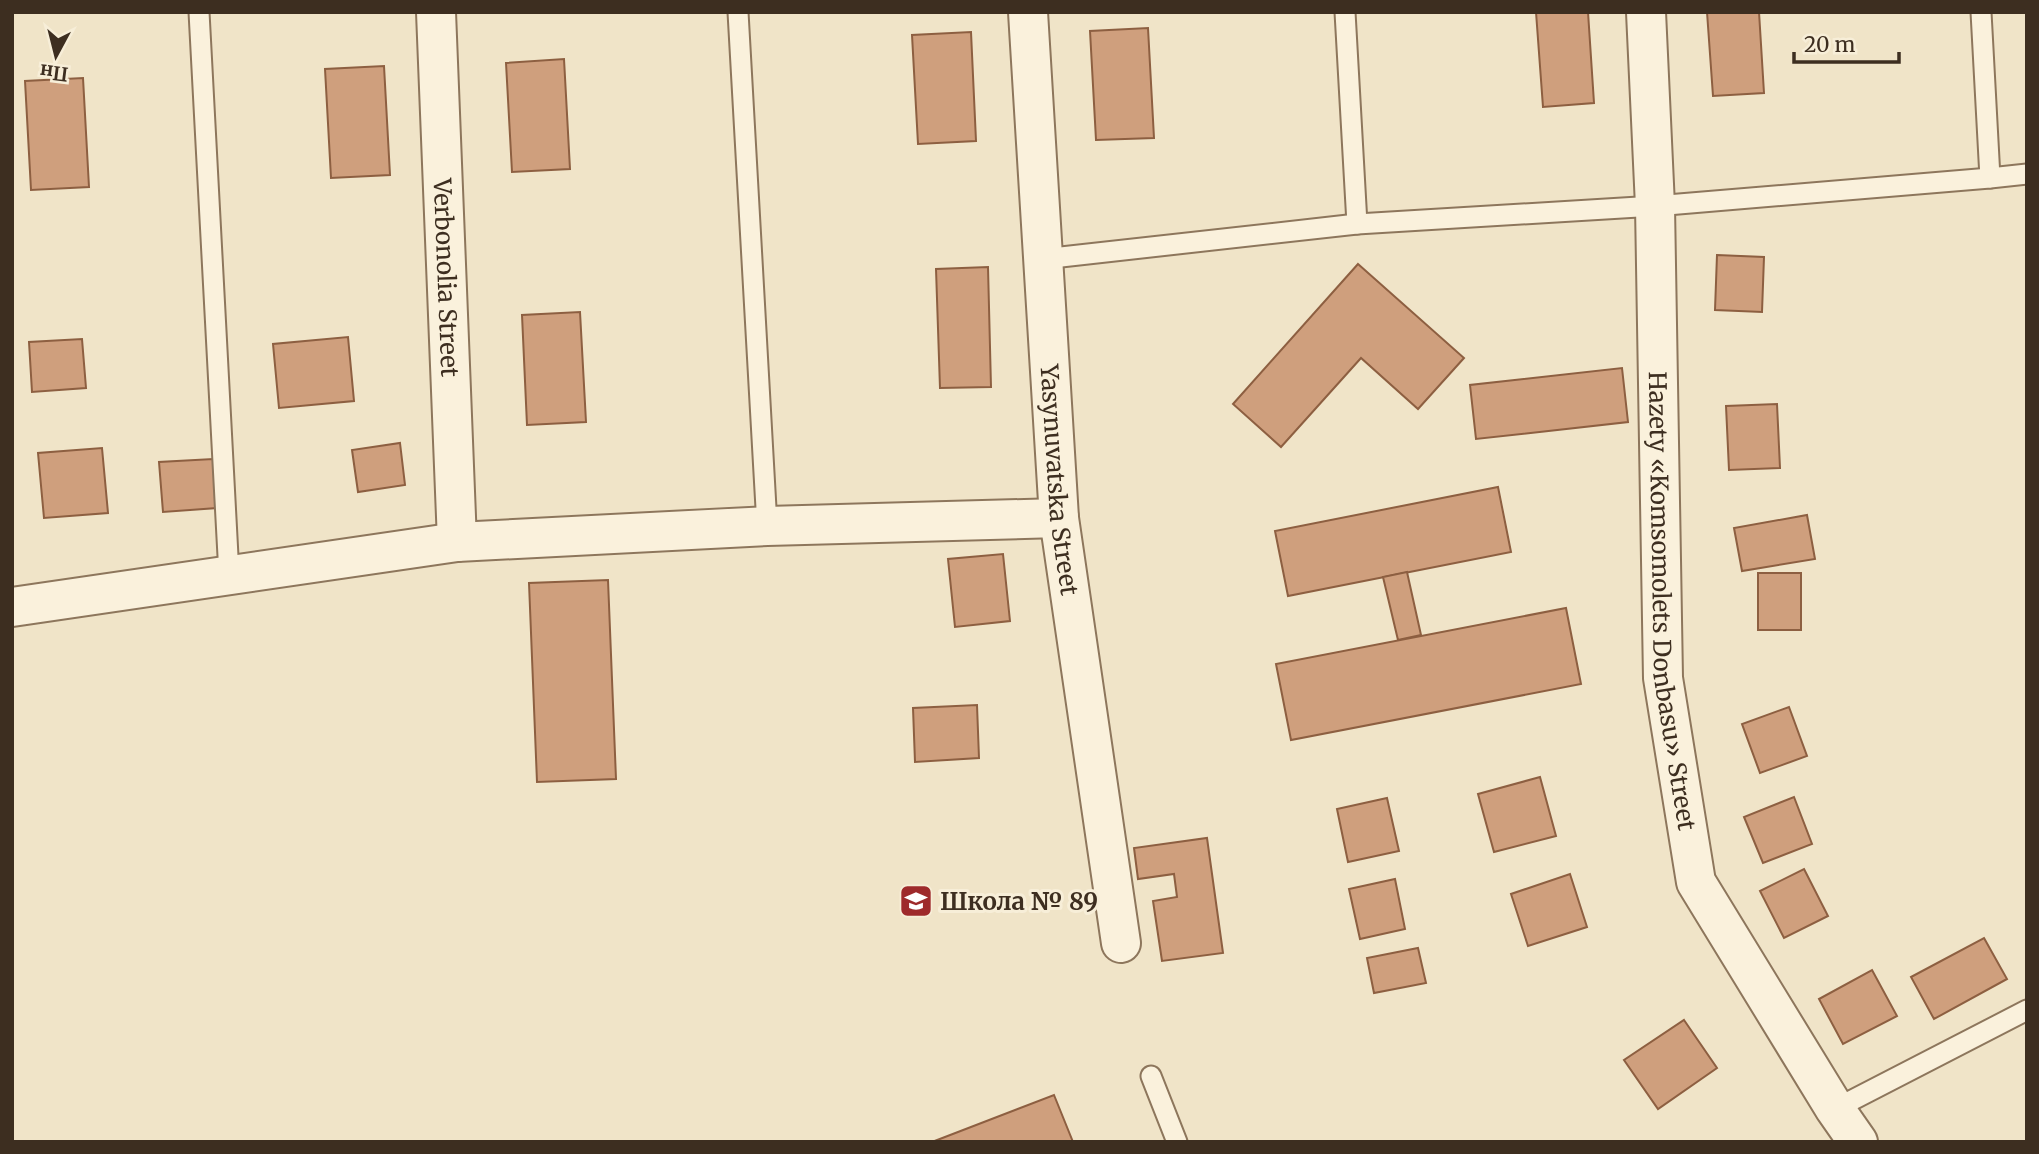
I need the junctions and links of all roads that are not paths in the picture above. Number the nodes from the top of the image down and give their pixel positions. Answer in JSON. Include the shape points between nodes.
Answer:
{"nodes":[{"id":1,"x":199,"y":12,"type":"edge"},
{"id":2,"x":436,"y":12,"type":"edge"},
{"id":3,"x":738,"y":12,"type":"edge"},
{"id":4,"x":1028,"y":12,"type":"edge"},
{"id":5,"x":1345,"y":12,"type":"edge"},
{"id":6,"x":1646,"y":12,"type":"edge"},
{"id":7,"x":1980,"y":12,"type":"edge"},
{"id":8,"x":2027,"y":174,"type":"edge"},
{"id":9,"x":1990,"y":178,"type":"junction"},
{"id":10,"x":1655,"y":206,"type":"junction"},
{"id":11,"x":1357,"y":224,"type":"junction"},
{"id":12,"x":1043,"y":259,"type":"junction"},
{"id":13,"x":1059,"y":518,"type":"junction"},
{"id":14,"x":767,"y":526,"type":"junction"},
{"id":15,"x":457,"y":542,"type":"junction"},
{"id":16,"x":229,"y":575,"type":"junction"},
{"id":17,"x":12,"y":607,"type":"edge"},
{"id":18,"x":1121,"y":943,"type":"dead end"},
{"id":19,"x":2027,"y":1010,"type":"edge"},
{"id":20,"x":1151,"y":1076,"type":"dead end"},
{"id":21,"x":1835,"y":1109,"type":"junction"},
{"id":22,"x":1177,"y":1142,"type":"edge"},
{"id":23,"x":1858,"y":1142,"type":"edge"}],
"edges":[{"from":1,"to":16,"type":"lane"},
{"from":2,"to":15,"type":"street","name":"Verbonolia Street"},
{"from":3,"to":14,"type":"lane"},
{"from":4,"to":12,"type":"street","name":"Yasynuvatska Street"},
{"from":5,"to":11,"type":"lane"},
{"from":6,"to":10,"type":"street","name":"Hazety «Komsomolets Donbasu» Street"},
{"from":7,"to":9,"type":"lane"},
{"from":8,"to":9,"type":"lane"},
{"from":9,"to":10,"type":"lane"},
{"from":10,"to":11,"type":"lane"},
{"from":10,"to":21,"type":"street","name":"Hazety «Komsomolets Donbasu» Street","via":[[1663,678],[1696,882]]},
{"from":11,"to":12,"type":"lane"},
{"from":12,"to":13,"type":"street","name":"Yasynuvatska Street"},
{"from":13,"to":14,"type":"street"},
{"from":13,"to":18,"type":"street","name":"Yasynuvatska Street"},
{"from":14,"to":15,"type":"street"},
{"from":15,"to":16,"type":"street"},
{"from":16,"to":17,"type":"street"},
{"from":19,"to":21,"type":"lane"},
{"from":20,"to":22,"type":"lane"},
{"from":21,"to":23,"type":"street","name":"Hazety «Komsomolets Donbasu» Street"}]}
